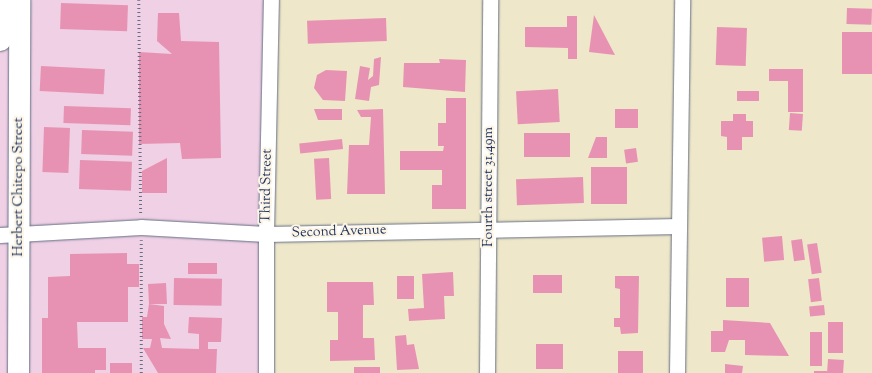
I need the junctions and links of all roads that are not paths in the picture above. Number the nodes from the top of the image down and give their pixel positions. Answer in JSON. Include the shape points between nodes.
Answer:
{"nodes":[{"id":1,"x":1,"y":0,"type":"edge"},
{"id":2,"x":19,"y":0,"type":"edge"},
{"id":3,"x":272,"y":0,"type":"edge"},
{"id":4,"x":490,"y":0,"type":"edge"},
{"id":5,"x":682,"y":0,"type":"edge"},
{"id":6,"x":0,"y":40,"type":"edge"},
{"id":7,"x":679,"y":226,"type":"junction"},
{"id":8,"x":489,"y":228,"type":"junction"},
{"id":9,"x":266,"y":234,"type":"junction"},
{"id":10,"x":9,"y":235,"type":"edge"},
{"id":11,"x":18,"y":373,"type":"edge"},
{"id":12,"x":266,"y":373,"type":"edge"},
{"id":13,"x":487,"y":373,"type":"edge"},
{"id":14,"x":677,"y":373,"type":"edge"}],
"edges":[{"from":1,"to":6,"type":"main road"},
{"from":2,"to":10,"type":"main road","name":"Herbert Chitepo Street"},
{"from":3,"to":9,"type":"street","name":"Third Street"},
{"from":4,"to":8,"type":"street","name":"Fourth street 31,49m"},
{"from":5,"to":7,"type":"street"},
{"from":7,"to":8,"type":"street","name":"Second Avenue"},
{"from":7,"to":14,"type":"street"},
{"from":8,"to":9,"type":"street","name":"Second Avenue"},
{"from":8,"to":13,"type":"street","name":"Fourth street 31,49m"},
{"from":9,"to":10,"type":"street","name":"Second Avenue","via":[[141,227]]},
{"from":9,"to":12,"type":"street","name":"Third Street"},
{"from":10,"to":11,"type":"main road","name":"Herbert Chitepo Street"}]}
